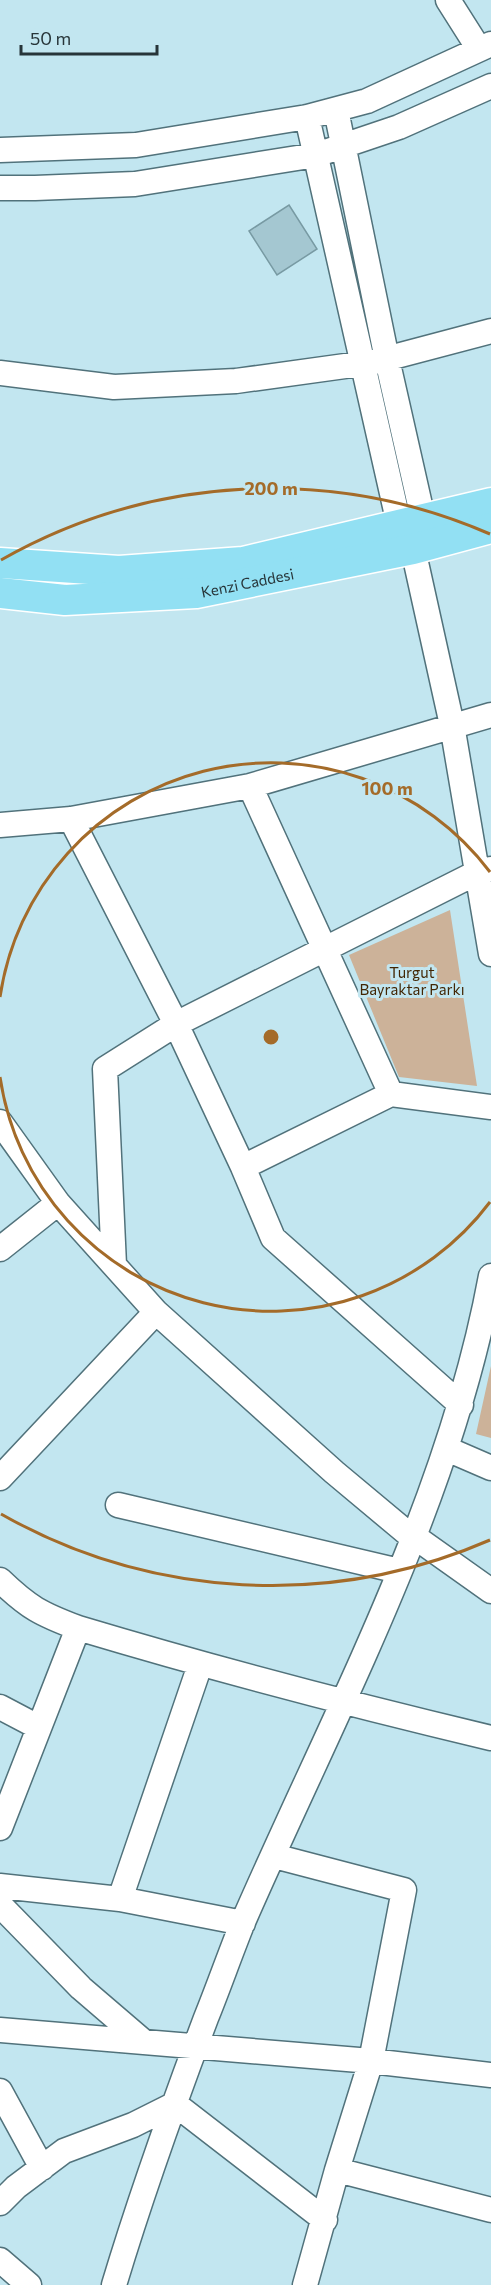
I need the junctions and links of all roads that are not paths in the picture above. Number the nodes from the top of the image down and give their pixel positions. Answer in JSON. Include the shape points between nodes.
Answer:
{"nodes":[{"id":1,"x":448,"y":0,"type":"edge"},
{"id":2,"x":485,"y":47,"type":"edge"},
{"id":3,"x":491,"y":86,"type":"edge"},
{"id":4,"x":336,"y":110,"type":"junction"},
{"id":5,"x":307,"y":117,"type":"junction"},
{"id":6,"x":343,"y":146,"type":"junction"},
{"id":7,"x":0,"y":150,"type":"edge"},
{"id":8,"x":316,"y":155,"type":"junction"},
{"id":9,"x":0,"y":188,"type":"edge"},
{"id":10,"x":491,"y":331,"type":"edge"},
{"id":11,"x":387,"y":358,"type":"junction"},
{"id":12,"x":363,"y":364,"type":"junction"},
{"id":13,"x":0,"y":373,"type":"edge"},
{"id":14,"x":491,"y":503,"type":"edge"},
{"id":15,"x":491,"y":528,"type":"edge"},
{"id":16,"x":414,"y":538,"type":"junction"},
{"id":17,"x":0,"y":563,"type":"edge"},
{"id":18,"x":0,"y":593,"type":"edge"},
{"id":19,"x":491,"y":715,"type":"edge"},
{"id":20,"x":452,"y":725,"type":"junction"},
{"id":21,"x":250,"y":786,"type":"junction"},
{"id":22,"x":71,"y":819,"type":"junction"},
{"id":23,"x":0,"y":825,"type":"edge"},
{"id":24,"x":484,"y":871,"type":"edge"},
{"id":25,"x":326,"y":948,"type":"junction"},
{"id":26,"x":491,"y":954,"type":"edge"},
{"id":27,"x":176,"y":1024,"type":"junction"},
{"id":28,"x":391,"y":1094,"type":"junction"},
{"id":29,"x":491,"y":1107,"type":"edge"},
{"id":30,"x":2,"y":1130,"type":"edge"},
{"id":31,"x":243,"y":1167,"type":"junction"},
{"id":32,"x":58,"y":1203,"type":"junction"},
{"id":33,"x":0,"y":1249,"type":"edge"},
{"id":34,"x":114,"y":1265,"type":"junction"},
{"id":35,"x":491,"y":1276,"type":"edge"},
{"id":36,"x":156,"y":1312,"type":"junction"},
{"id":37,"x":461,"y":1405,"type":"junction"},
{"id":38,"x":447,"y":1449,"type":"junction"},
{"id":39,"x":491,"y":1468,"type":"edge"},
{"id":40,"x":0,"y":1478,"type":"edge"},
{"id":41,"x":118,"y":1504,"type":"dead end"},
{"id":42,"x":412,"y":1538,"type":"junction"},
{"id":43,"x":399,"y":1570,"type":"junction"},
{"id":44,"x":0,"y":1580,"type":"edge"},
{"id":45,"x":491,"y":1591,"type":"edge"},
{"id":46,"x":78,"y":1628,"type":"junction"},
{"id":47,"x":200,"y":1665,"type":"junction"},
{"id":48,"x":342,"y":1703,"type":"junction"},
{"id":49,"x":0,"y":1707,"type":"edge"},
{"id":50,"x":38,"y":1727,"type":"junction"},
{"id":51,"x":491,"y":1738,"type":"edge"},
{"id":52,"x":0,"y":1828,"type":"edge"},
{"id":53,"x":274,"y":1856,"type":"junction"},
{"id":54,"x":0,"y":1886,"type":"edge"},
{"id":55,"x":120,"y":1899,"type":"junction"},
{"id":56,"x":0,"y":1905,"type":"edge"},
{"id":57,"x":243,"y":1923,"type":"junction"},
{"id":58,"x":0,"y":2030,"type":"edge"},
{"id":59,"x":144,"y":2042,"type":"junction"},
{"id":60,"x":196,"y":2045,"type":"junction"},
{"id":61,"x":371,"y":2061,"type":"junction"},
{"id":62,"x":491,"y":2075,"type":"edge"},
{"id":63,"x":0,"y":2091,"type":"edge"},
{"id":64,"x":175,"y":2104,"type":"junction"},
{"id":65,"x":42,"y":2168,"type":"junction"},
{"id":66,"x":337,"y":2170,"type":"junction"},
{"id":67,"x":0,"y":2203,"type":"edge"},
{"id":68,"x":491,"y":2210,"type":"edge"},
{"id":69,"x":325,"y":2220,"type":"junction"},
{"id":70,"x":0,"y":2260,"type":"edge"},
{"id":71,"x":29,"y":2285,"type":"edge"},
{"id":72,"x":114,"y":2285,"type":"edge"},
{"id":73,"x":305,"y":2285,"type":"edge"}],
"edges":[{"from":1,"to":2,"type":"street"},
{"from":2,"to":4,"type":"street","via":[[367,101]]},
{"from":3,"to":6,"type":"street","via":[[399,127]]},
{"from":4,"to":5,"type":"street"},
{"from":4,"to":6,"type":"street"},
{"from":5,"to":7,"type":"street","via":[[136,145]]},
{"from":5,"to":8,"type":"street"},
{"from":6,"to":8,"type":"street"},
{"from":6,"to":11,"type":"street"},
{"from":8,"to":9,"type":"street","via":[[135,184]]},
{"from":8,"to":12,"type":"street"},
{"from":10,"to":11,"type":"street"},
{"from":11,"to":12,"type":"street"},
{"from":11,"to":16,"type":"street"},
{"from":12,"to":13,"type":"street","via":[[236,381],[114,387]]},
{"from":12,"to":16,"type":"street"},
{"from":14,"to":16,"type":"main road","name":"Kenzi Caddesi"},
{"from":15,"to":16,"type":"main road","name":"Kenzi Caddesi"},
{"from":16,"to":17,"type":"main road","name":"Kenzi Caddesi","via":[[243,562],[119,571]]},
{"from":16,"to":18,"type":"main road","name":"Kenzi Caddesi","via":[[196,593],[65,600]]},
{"from":16,"to":20,"type":"street"},
{"from":19,"to":20,"type":"street"},
{"from":20,"to":21,"type":"street"},
{"from":20,"to":24,"type":"street"},
{"from":21,"to":22,"type":"street"},
{"from":21,"to":25,"type":"street"},
{"from":22,"to":23,"type":"street"},
{"from":22,"to":27,"type":"street"},
{"from":24,"to":25,"type":"street"},
{"from":24,"to":26,"type":"street"},
{"from":25,"to":27,"type":"street"},
{"from":25,"to":28,"type":"street"},
{"from":27,"to":31,"type":"street"},
{"from":27,"to":34,"type":"street","via":[[105,1069]]},
{"from":28,"to":29,"type":"street"},
{"from":28,"to":31,"type":"street"},
{"from":30,"to":32,"type":"street"},
{"from":31,"to":37,"type":"street","via":[[273,1238]]},
{"from":32,"to":33,"type":"street"},
{"from":32,"to":34,"type":"street"},
{"from":34,"to":36,"type":"street"},
{"from":35,"to":37,"type":"street"},
{"from":36,"to":40,"type":"street"},
{"from":36,"to":42,"type":"street"},
{"from":37,"to":38,"type":"street"},
{"from":38,"to":39,"type":"street"},
{"from":38,"to":42,"type":"street"},
{"from":41,"to":43,"type":"street"},
{"from":42,"to":43,"type":"street"},
{"from":42,"to":45,"type":"street"},
{"from":43,"to":48,"type":"street"},
{"from":44,"to":46,"type":"street","via":[[44,1616]]},
{"from":46,"to":47,"type":"street"},
{"from":46,"to":50,"type":"street"},
{"from":47,"to":48,"type":"street"},
{"from":47,"to":55,"type":"street"},
{"from":48,"to":51,"type":"street"},
{"from":48,"to":53,"type":"street"},
{"from":49,"to":50,"type":"street"},
{"from":50,"to":52,"type":"street"},
{"from":53,"to":57,"type":"street"},
{"from":53,"to":61,"type":"street","via":[[404,1890]]},
{"from":54,"to":55,"type":"street"},
{"from":55,"to":57,"type":"street"},
{"from":56,"to":59,"type":"street","via":[[81,1988]]},
{"from":57,"to":60,"type":"street"},
{"from":58,"to":59,"type":"street"},
{"from":59,"to":60,"type":"street"},
{"from":60,"to":61,"type":"street"},
{"from":60,"to":64,"type":"street"},
{"from":61,"to":62,"type":"street"},
{"from":61,"to":66,"type":"street"},
{"from":63,"to":65,"type":"street"},
{"from":64,"to":65,"type":"street","via":[[64,2151]]},
{"from":64,"to":69,"type":"street"},
{"from":64,"to":72,"type":"street"},
{"from":65,"to":67,"type":"street"},
{"from":66,"to":68,"type":"street"},
{"from":66,"to":69,"type":"street"},
{"from":69,"to":73,"type":"street"},
{"from":70,"to":71,"type":"street"}]}
